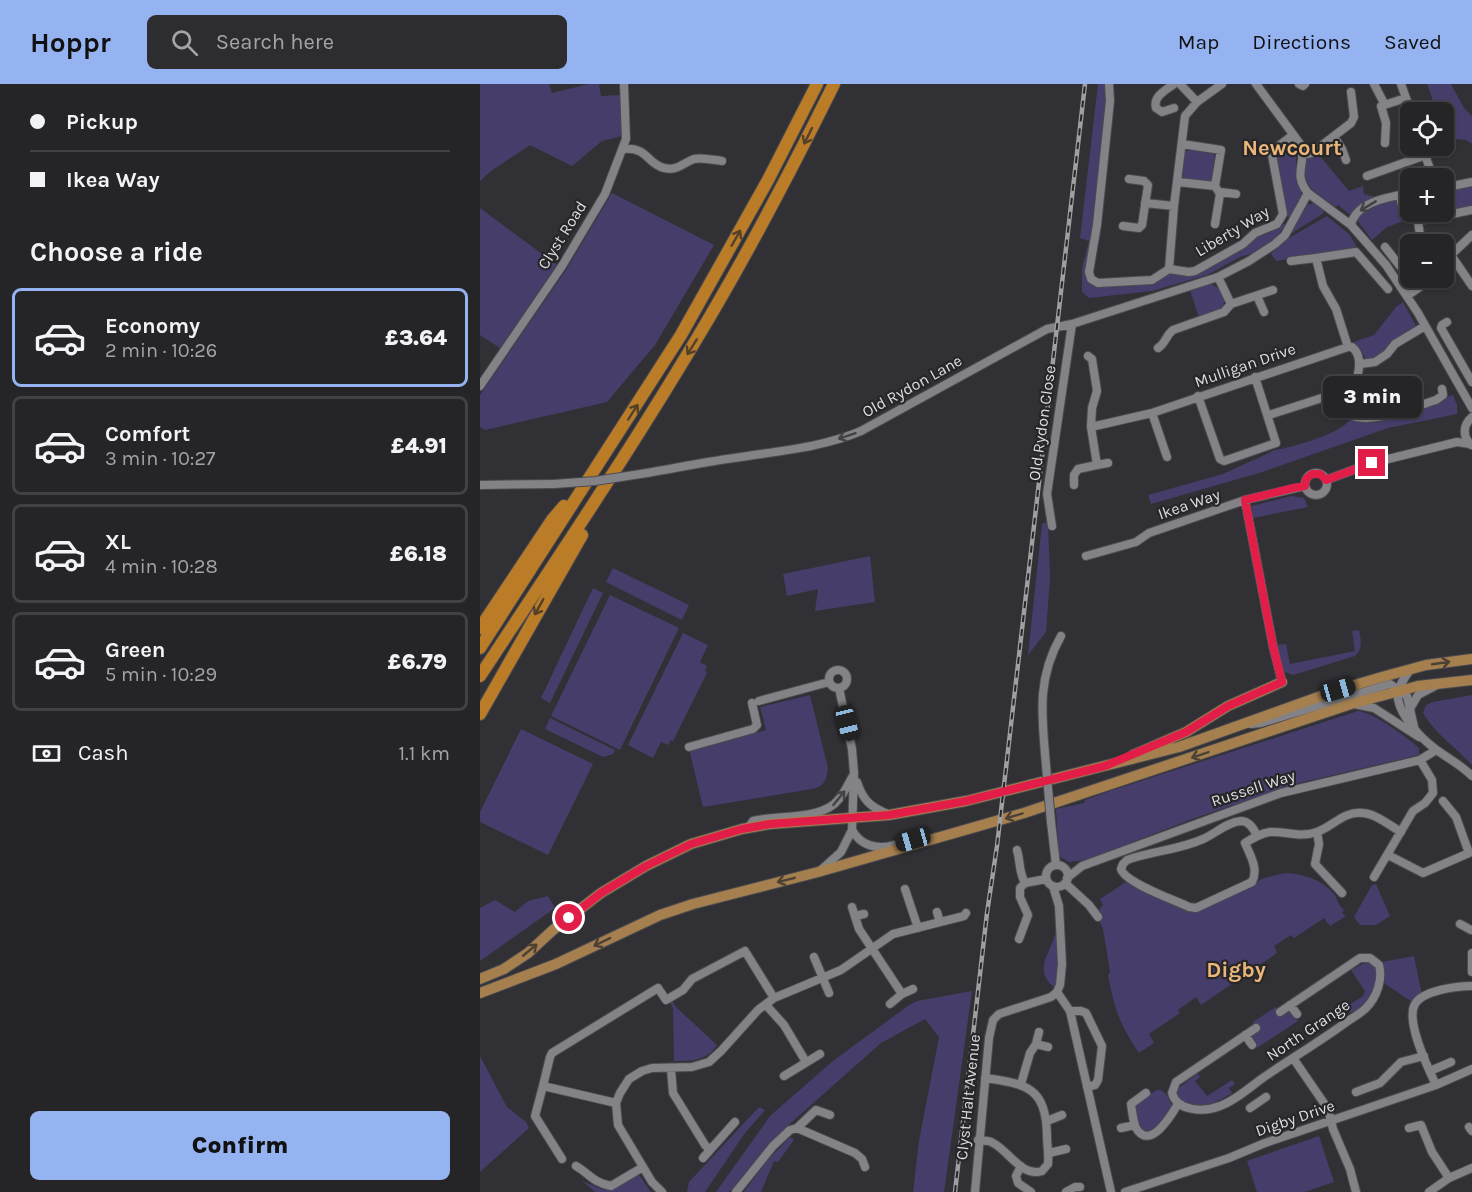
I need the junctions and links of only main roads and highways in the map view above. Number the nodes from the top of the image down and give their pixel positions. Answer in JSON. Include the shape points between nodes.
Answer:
{"nodes":[{"id":1,"x":817,"y":84,"type":"edge"},
{"id":2,"x":834,"y":84,"type":"edge"},
{"id":3,"x":601,"y":461,"type":"junction"},
{"id":4,"x":618,"y":464,"type":"junction"},
{"id":5,"x":480,"y":628,"type":"edge"},
{"id":6,"x":480,"y":648,"type":"edge"},
{"id":7,"x":1472,"y":659,"type":"edge"},
{"id":8,"x":480,"y":676,"type":"edge"},
{"id":9,"x":1472,"y":680,"type":"edge"},
{"id":10,"x":1282,"y":682,"type":"road end"},
{"id":11,"x":480,"y":714,"type":"edge"},
{"id":12,"x":1105,"y":766,"type":"junction"},
{"id":13,"x":480,"y":979,"type":"edge"},
{"id":14,"x":480,"y":993,"type":"edge"}],
"edges":[{"from":3,"to":1,"type":"highway","one_way":true,"via":[[681,335]]},
{"from":2,"to":4,"type":"highway","one_way":true,"via":[[702,331]]},
{"from":3,"to":5,"type":"highway","via":[[552,520]]},
{"from":3,"to":6,"type":"highway"},
{"from":4,"to":8,"type":"highway"},
{"from":4,"to":11,"type":"highway","one_way":true,"via":[[610,487]]},
{"from":12,"to":7,"type":"main road","one_way":true,"via":[[1179,747],[1338,690],[1426,665]]},
{"from":9,"to":14,"type":"main road","one_way":true,"via":[[1400,690],[1351,704],[993,822],[709,899],[660,915],[556,964]]},
{"from":10,"to":12,"type":"main road","via":[[1228,706],[1186,732]]},
{"from":13,"to":12,"type":"main road","one_way":true,"via":[[528,953],[601,893],[691,844],[770,824],[853,824]]}]}
